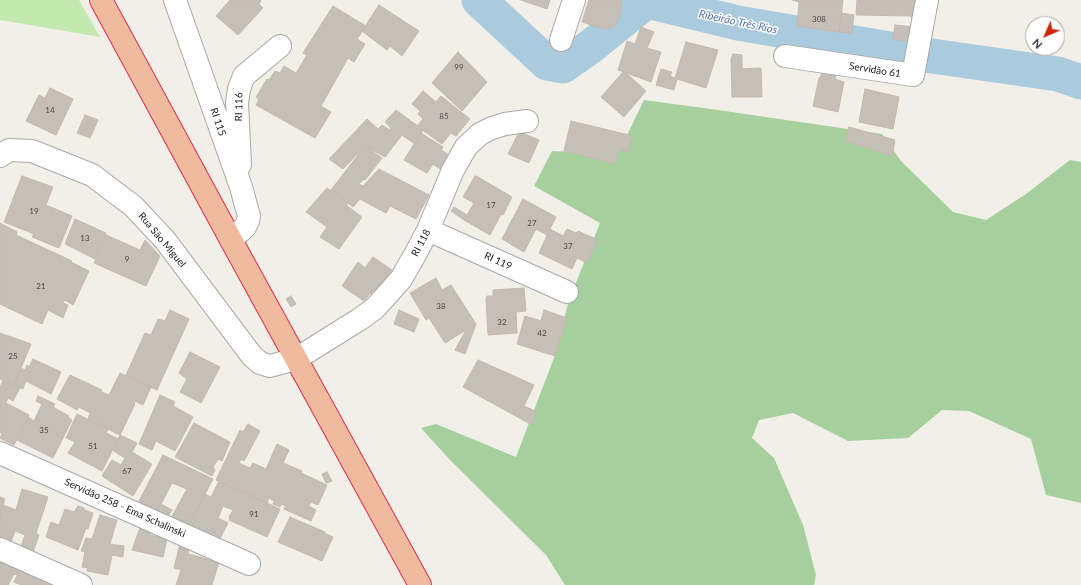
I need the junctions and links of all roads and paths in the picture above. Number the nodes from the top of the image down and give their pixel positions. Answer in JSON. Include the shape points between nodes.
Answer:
{"nodes":[{"id":1,"x":101,"y":0,"type":"edge"},
{"id":2,"x":175,"y":0,"type":"edge"},
{"id":3,"x":574,"y":0,"type":"edge"},
{"id":4,"x":926,"y":0,"type":"edge"},
{"id":5,"x":561,"y":40,"type":"dead end"},
{"id":6,"x":280,"y":46,"type":"dead end"},
{"id":7,"x":785,"y":56,"type":"dead end"},
{"id":8,"x":527,"y":121,"type":"dead end"},
{"id":9,"x":0,"y":156,"type":"edge"},
{"id":10,"x":241,"y":187,"type":"junction"},
{"id":11,"x":428,"y":230,"type":"junction"},
{"id":12,"x":231,"y":240,"type":"junction"},
{"id":13,"x":567,"y":292,"type":"dead end"},
{"id":14,"x":296,"y":359,"type":"junction"},
{"id":15,"x":2,"y":464,"type":"edge"},
{"id":16,"x":0,"y":549,"type":"edge"},
{"id":17,"x":249,"y":564,"type":"dead end"},
{"id":18,"x":81,"y":585,"type":"edge"},
{"id":19,"x":420,"y":585,"type":"edge"}],
"edges":[{"from":1,"to":12,"type":"highway"},
{"from":2,"to":10,"type":"street","name":"RI 115"},
{"from":3,"to":5,"type":"street"},
{"from":4,"to":7,"type":"street","name":"Servidão 61","via":[[913,75]]},
{"from":6,"to":10,"type":"street","name":"RI 116","via":[[244,76],[239,89],[237,103]]},
{"from":8,"to":11,"type":"street","name":"RI 118","via":[[492,128],[480,134],[466,147],[453,170]]},
{"from":9,"to":14,"type":"street","name":"Rua São Miguel","via":[[9,150],[32,151],[92,175],[133,206],[164,240],[252,356],[260,363],[270,366]]},
{"from":10,"to":12,"type":"street","name":"RI 115","via":[[249,216],[245,227]]},
{"from":11,"to":13,"type":"street","name":"RI 119"},
{"from":11,"to":14,"type":"street","name":"RI 118","via":[[401,279],[374,309]]},
{"from":12,"to":14,"type":"highway"},
{"from":14,"to":19,"type":"highway"},
{"from":15,"to":17,"type":"street","name":"Servidão 258 - Ema Schalinski"},
{"from":16,"to":18,"type":"street"}]}
